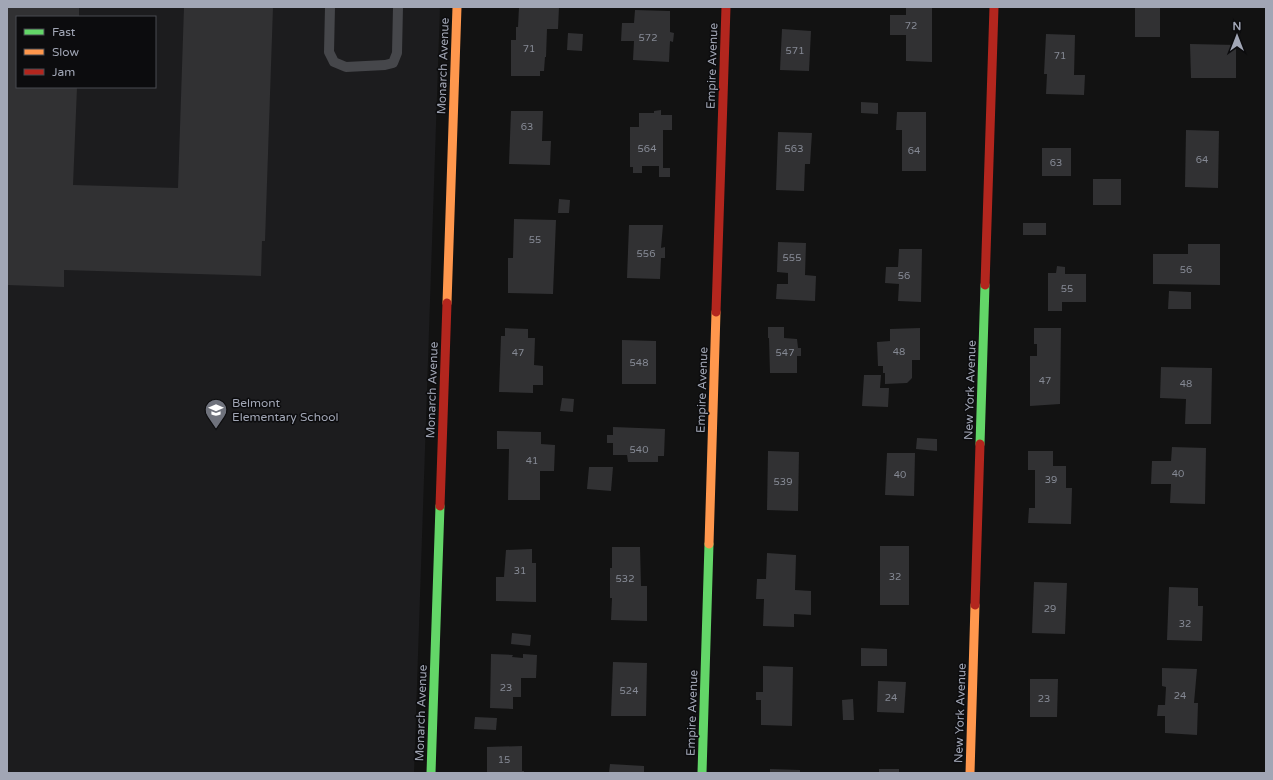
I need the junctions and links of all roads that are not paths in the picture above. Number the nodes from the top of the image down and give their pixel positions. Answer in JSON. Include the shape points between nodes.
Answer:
{"nodes":[{"id":1,"x":330,"y":7,"type":"edge"},
{"id":2,"x":398,"y":7,"type":"edge"},
{"id":3,"x":456,"y":7,"type":"edge"},
{"id":4,"x":726,"y":7,"type":"edge"},
{"id":5,"x":994,"y":7,"type":"edge"},
{"id":6,"x":431,"y":773,"type":"edge"},
{"id":7,"x":702,"y":773,"type":"edge"},
{"id":8,"x":970,"y":773,"type":"edge"}],
"edges":[{"from":1,"to":2,"type":"lane","via":[[329,52],[334,62],[346,67],[393,63],[397,53]]},
{"from":3,"to":6,"type":"street","name":"Monarch Avenue"},
{"from":4,"to":7,"type":"street","name":"Empire Avenue"},
{"from":5,"to":8,"type":"street","name":"New York Avenue"}]}
